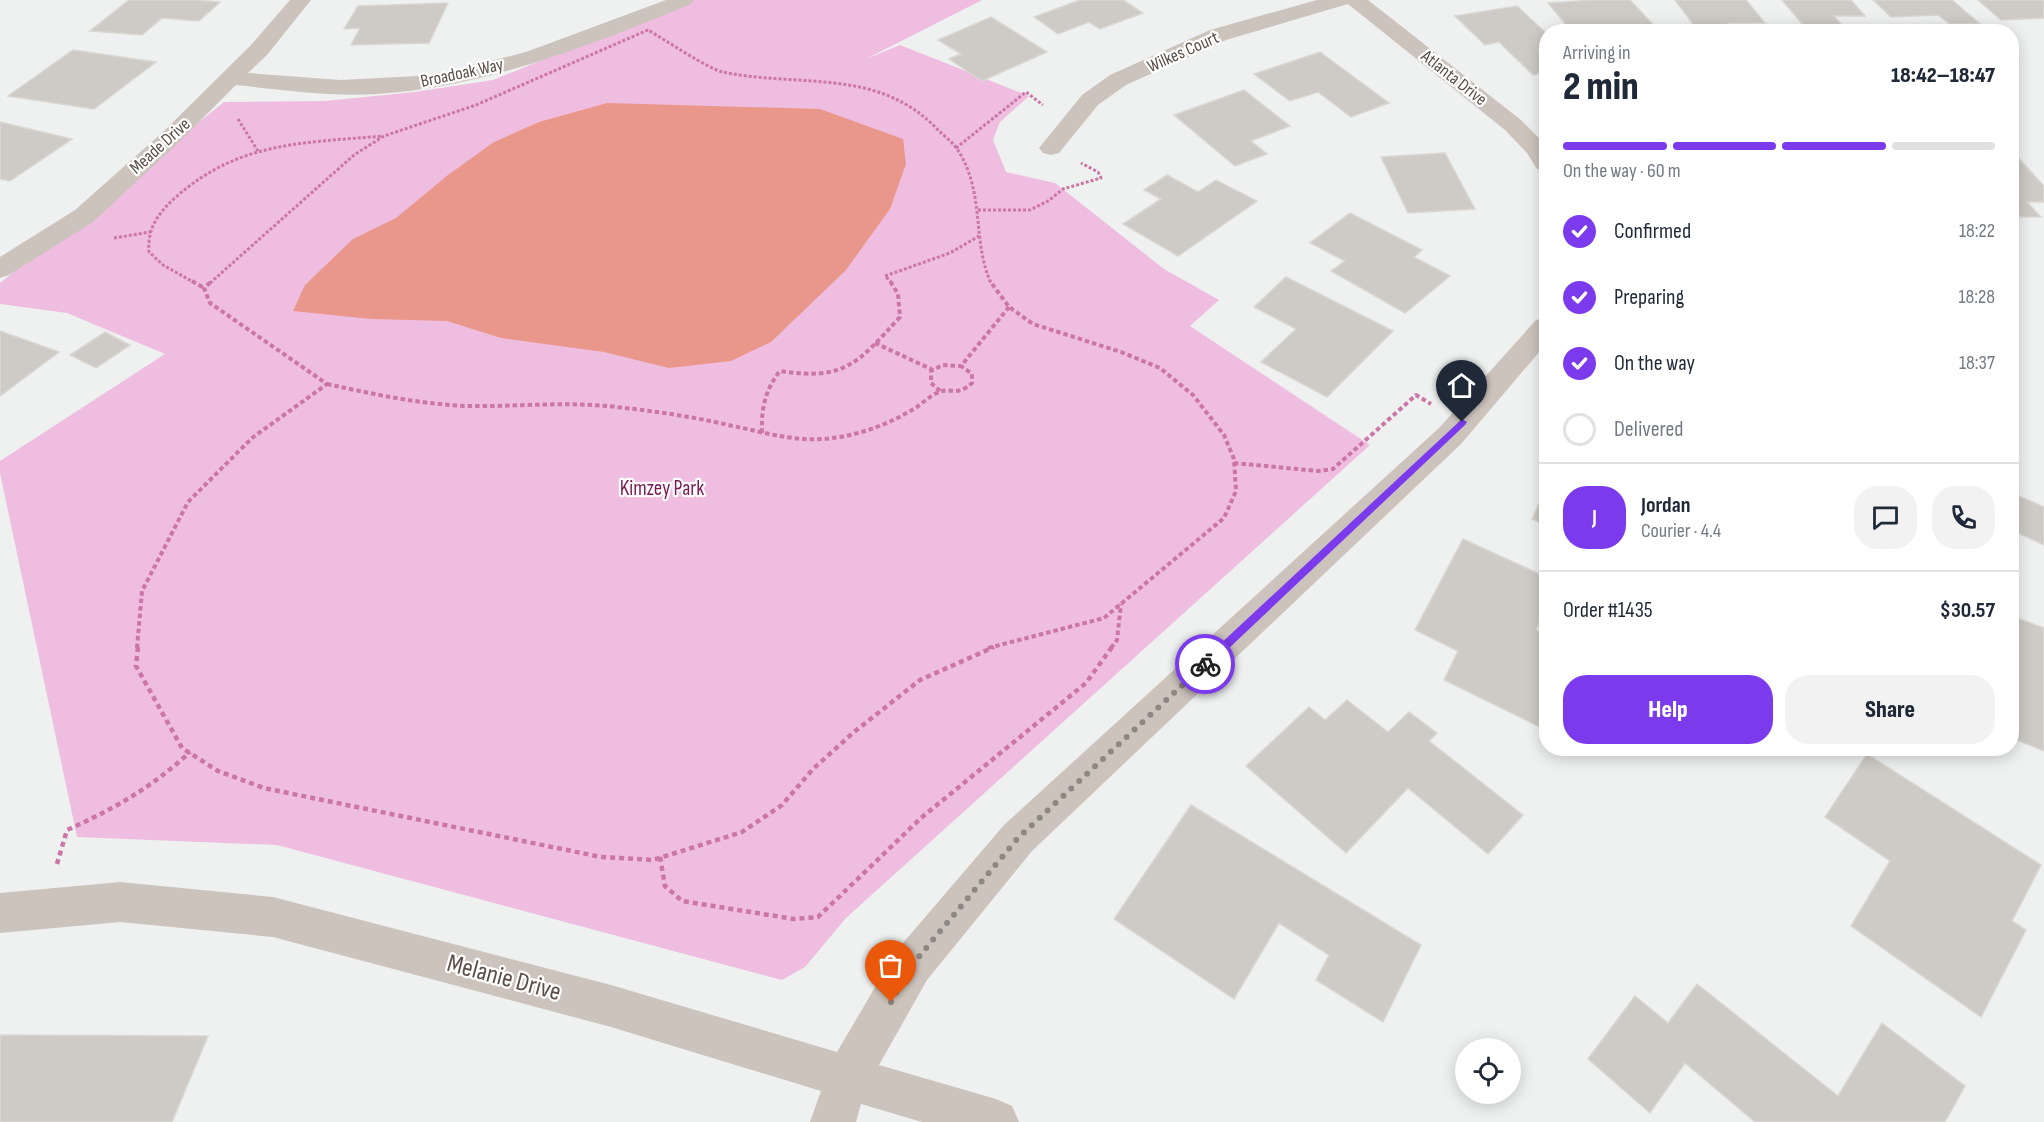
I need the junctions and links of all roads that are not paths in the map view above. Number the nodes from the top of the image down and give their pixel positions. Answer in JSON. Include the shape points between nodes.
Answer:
{"nodes":[{"id":1,"x":301,"y":0,"type":"edge"},
{"id":2,"x":684,"y":0,"type":"edge"},
{"id":3,"x":1340,"y":0,"type":"edge"},
{"id":4,"x":1355,"y":0,"type":"edge"},
{"id":5,"x":231,"y":78,"type":"junction"},
{"id":6,"x":1051,"y":148,"type":"road end"},
{"id":7,"x":1539,"y":151,"type":"edge"},
{"id":8,"x":0,"y":269,"type":"edge"},
{"id":9,"x":1539,"y":335,"type":"edge"},
{"id":10,"x":0,"y":913,"type":"edge"},
{"id":11,"x":847,"y":1078,"type":"junction"},
{"id":12,"x":833,"y":1122,"type":"edge"},
{"id":13,"x":996,"y":1122,"type":"edge"}],
"edges":[{"from":1,"to":5,"type":"street","name":"Meade Drive"},
{"from":2,"to":5,"type":"street","name":"Broadoak Way","via":[[510,64],[430,82],[319,87]]},
{"from":3,"to":6,"type":"street","name":"Wilkes Court","via":[[1218,35],[1118,80],[1090,100]]},
{"from":4,"to":7,"type":"street","name":"Atlanta Drive","via":[[1514,125]]},
{"from":5,"to":8,"type":"street","name":"Meade Drive","via":[[84,216]]},
{"from":9,"to":11,"type":"street","via":[[1462,422],[1018,838],[912,965]]},
{"from":10,"to":11,"type":"street","name":"Melanie Drive","via":[[120,902],[273,917],[611,1006]]},
{"from":11,"to":12,"type":"street"},
{"from":11,"to":13,"type":"street","name":"Melanie Drive"}]}
